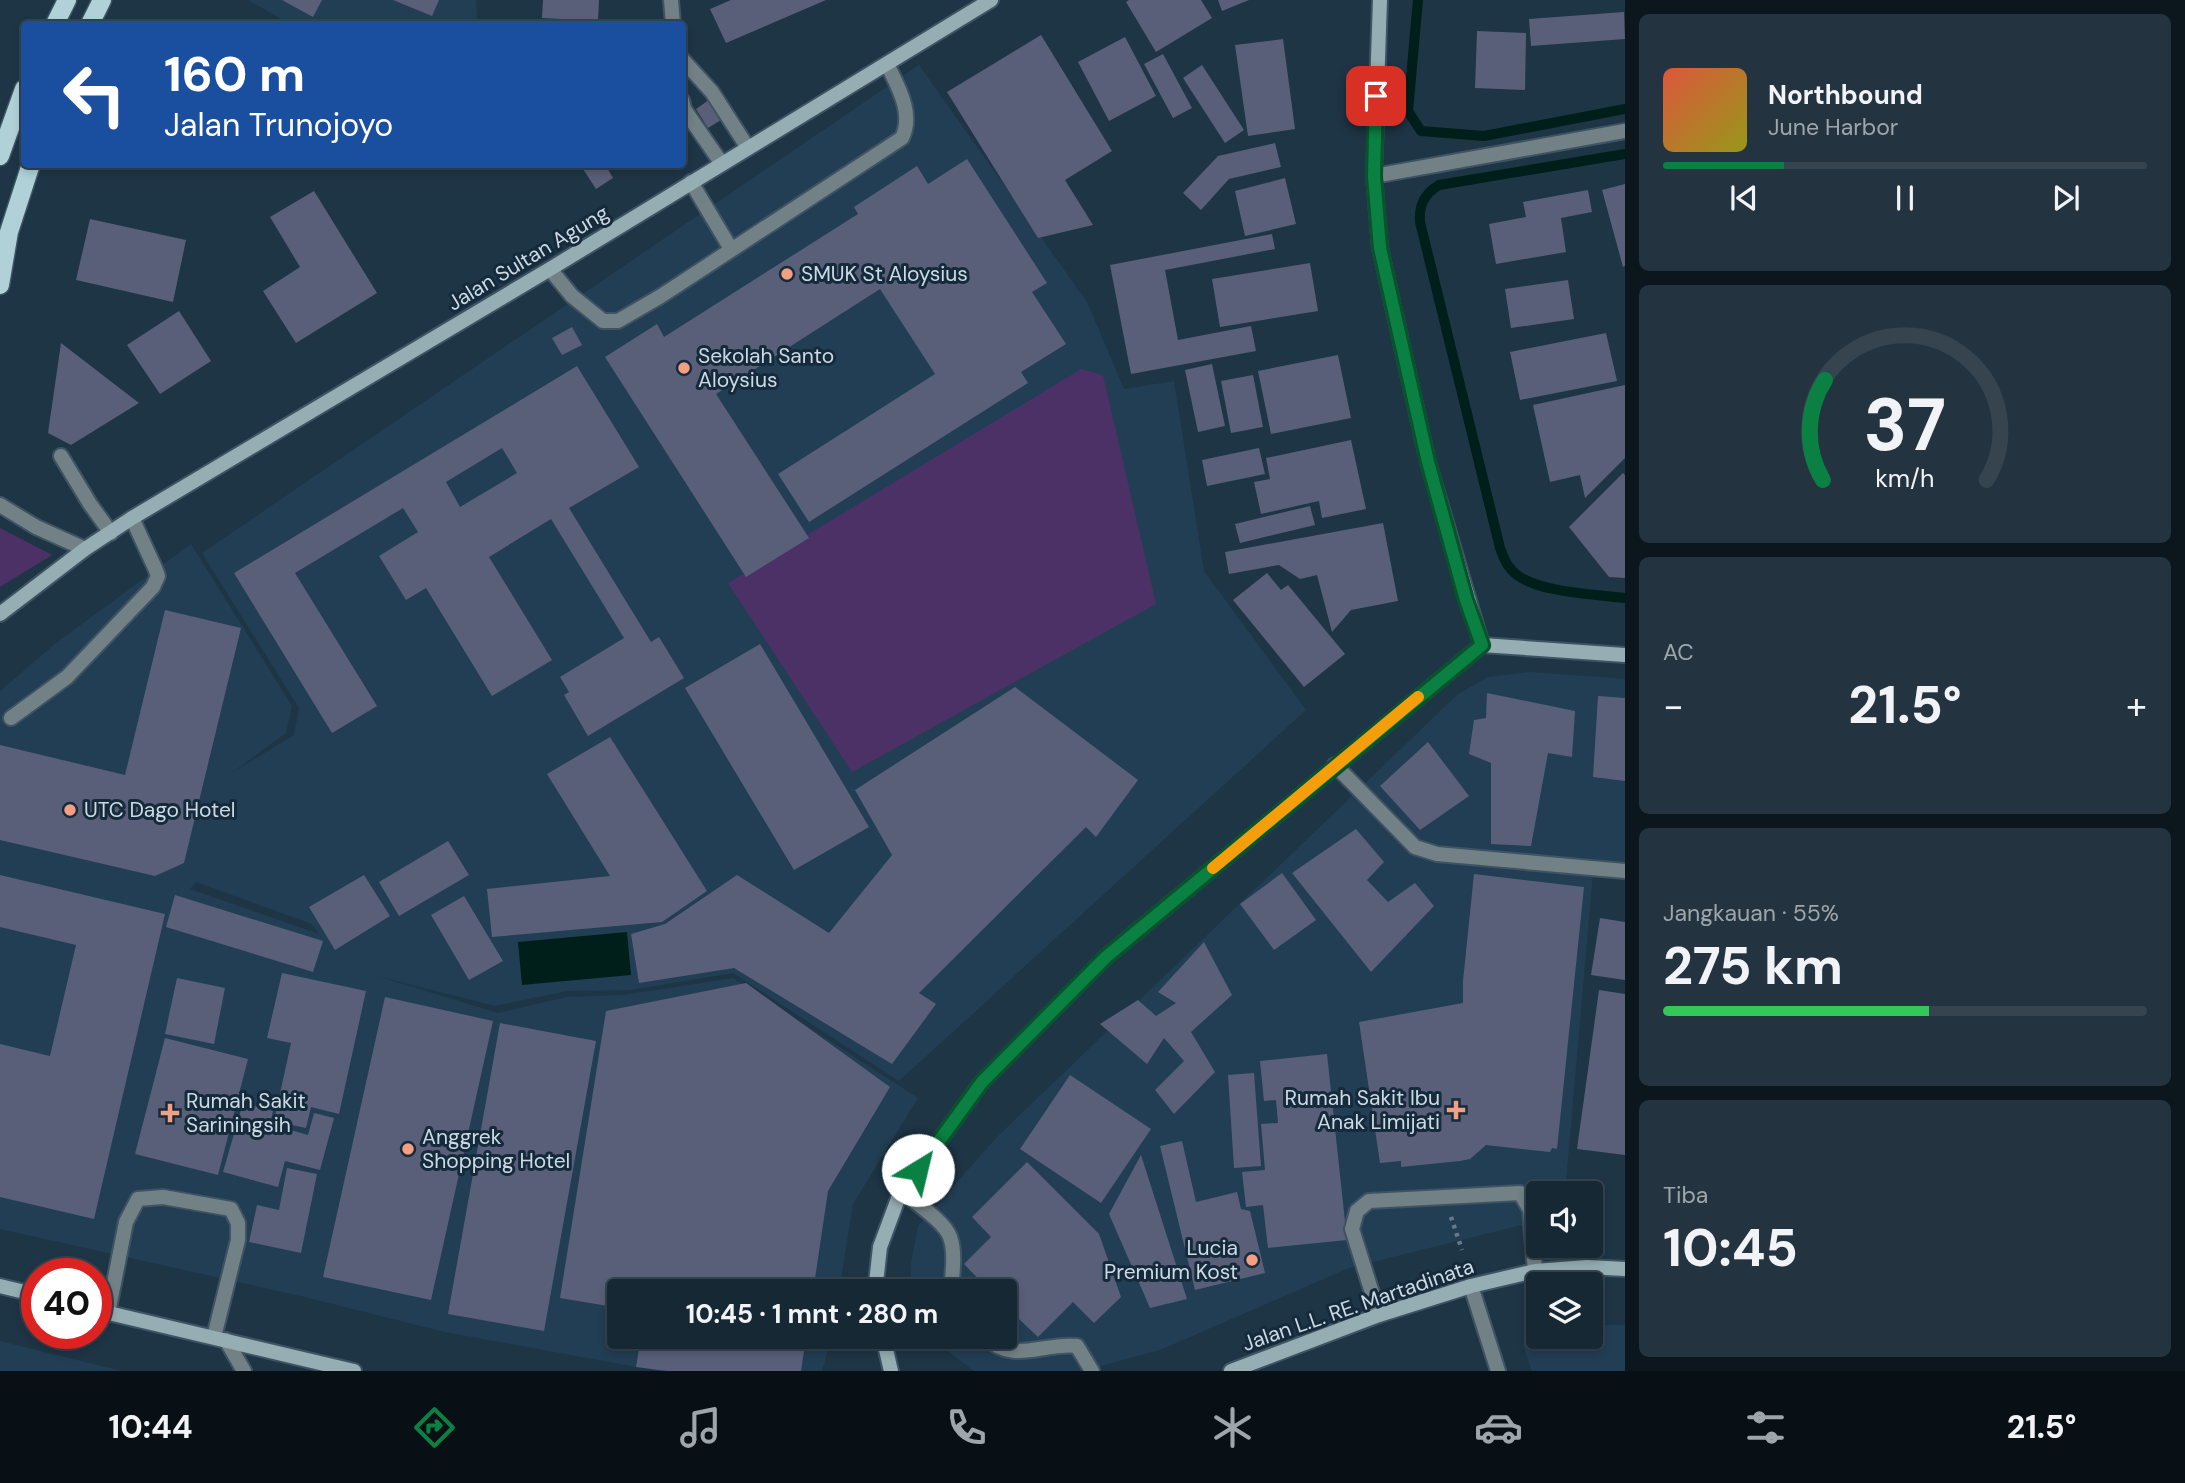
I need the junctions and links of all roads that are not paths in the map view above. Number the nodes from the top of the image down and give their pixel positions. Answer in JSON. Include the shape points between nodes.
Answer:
{"nodes":[{"id":1,"x":67,"y":0,"type":"edge"},
{"id":2,"x":102,"y":0,"type":"edge"},
{"id":3,"x":671,"y":0,"type":"edge"},
{"id":4,"x":991,"y":0,"type":"edge"},
{"id":5,"x":1380,"y":0,"type":"edge"},
{"id":6,"x":56,"y":21,"type":"edge"},
{"id":7,"x":92,"y":21,"type":"edge"},
{"id":8,"x":673,"y":21,"type":"edge"},
{"id":9,"x":686,"y":63,"type":"edge"},
{"id":10,"x":887,"y":64,"type":"junction"},
{"id":11,"x":20,"y":110,"type":"edge"},
{"id":12,"x":686,"y":112,"type":"edge"},
{"id":13,"x":1625,"y":131,"type":"edge"},
{"id":14,"x":748,"y":148,"type":"junction"},
{"id":15,"x":0,"y":156,"type":"edge"},
{"id":16,"x":722,"y":164,"type":"junction"},
{"id":17,"x":30,"y":168,"type":"edge"},
{"id":18,"x":1374,"y":176,"type":"junction"},
{"id":19,"x":691,"y":182,"type":"junction"},
{"id":20,"x":731,"y":249,"type":"junction"},
{"id":21,"x":550,"y":269,"type":"junction"},
{"id":22,"x":0,"y":285,"type":"edge"},
{"id":23,"x":61,"y":456,"type":"dead end"},
{"id":24,"x":0,"y":505,"type":"edge"},
{"id":25,"x":132,"y":518,"type":"junction"},
{"id":26,"x":111,"y":533,"type":"junction"},
{"id":27,"x":85,"y":549,"type":"junction"},
{"id":28,"x":0,"y":614,"type":"edge"},
{"id":29,"x":1482,"y":645,"type":"junction"},
{"id":30,"x":1625,"y":655,"type":"edge"},
{"id":31,"x":11,"y":718,"type":"dead end"},
{"id":32,"x":1335,"y":765,"type":"junction"},
{"id":33,"x":1625,"y":872,"type":"edge"},
{"id":34,"x":902,"y":1192,"type":"junction"},
{"id":35,"x":1625,"y":1269,"type":"edge"},
{"id":36,"x":1535,"y":1271,"type":"junction"},
{"id":37,"x":112,"y":1274,"type":"edge"},
{"id":38,"x":876,"y":1279,"type":"edge"},
{"id":39,"x":952,"y":1279,"type":"edge"},
{"id":40,"x":0,"y":1286,"type":"edge"},
{"id":41,"x":1471,"y":1286,"type":"junction"},
{"id":42,"x":21,"y":1291,"type":"edge"},
{"id":43,"x":112,"y":1314,"type":"edge"},
{"id":44,"x":1379,"y":1315,"type":"junction"},
{"id":45,"x":220,"y":1338,"type":"junction"},
{"id":46,"x":886,"y":1349,"type":"edge"},
{"id":47,"x":1006,"y":1349,"type":"edge"},
{"id":48,"x":244,"y":1371,"type":"edge"},
{"id":49,"x":354,"y":1371,"type":"edge"},
{"id":50,"x":891,"y":1371,"type":"edge"},
{"id":51,"x":1093,"y":1371,"type":"edge"},
{"id":52,"x":1231,"y":1371,"type":"edge"},
{"id":53,"x":1498,"y":1371,"type":"edge"}],
"edges":[{"from":1,"to":6,"type":"main road"},
{"from":2,"to":7,"type":"main road"},
{"from":3,"to":8,"type":"street"},
{"from":4,"to":10,"type":"street","name":"Jalan Sultan Agung"},
{"from":5,"to":18,"type":"street"},
{"from":9,"to":14,"type":"street","via":[[712,92]]},
{"from":10,"to":14,"type":"street","name":"Jalan Sultan Agung"},
{"from":10,"to":20,"type":"street","via":[[904,102],[908,126],[902,138]]},
{"from":11,"to":15,"type":"main road"},
{"from":12,"to":16,"type":"street"},
{"from":13,"to":18,"type":"street"},
{"from":14,"to":16,"type":"street","name":"Jalan Sultan Agung"},
{"from":16,"to":19,"type":"street","name":"Jalan Sultan Agung"},
{"from":17,"to":22,"type":"main road","via":[[9,232]]},
{"from":18,"to":29,"type":"street","via":[[1380,248],[1405,366]]},
{"from":19,"to":20,"type":"street"},
{"from":19,"to":21,"type":"street","name":"Jalan Sultan Agung"},
{"from":20,"to":21,"type":"street","via":[[618,321],[603,321],[572,296]]},
{"from":21,"to":25,"type":"street","name":"Jalan Sultan Agung"},
{"from":23,"to":26,"type":"street"},
{"from":24,"to":27,"type":"street"},
{"from":25,"to":26,"type":"street","name":"Jalan Sultan Agung"},
{"from":25,"to":31,"type":"street","via":[[158,576],[153,587],[67,677]]},
{"from":26,"to":27,"type":"street","name":"Jalan Sultan Agung"},
{"from":27,"to":28,"type":"street","name":"Jalan Sultan Agung"},
{"from":29,"to":30,"type":"street"},
{"from":29,"to":32,"type":"street"},
{"from":32,"to":33,"type":"street","via":[[1415,847],[1437,854]]},
{"from":32,"to":34,"type":"street","via":[[1106,957],[982,1082]]},
{"from":34,"to":38,"type":"street","via":[[880,1247]]},
{"from":34,"to":39,"type":"street","via":[[950,1235]]},
{"from":35,"to":36,"type":"street","name":"Jalan L.L. RE. Martadinata"},
{"from":36,"to":41,"type":"street","name":"Jalan L.L. RE. Martadinata"},
{"from":36,"to":44,"type":"street","via":[[1530,1210],[1520,1193],[1369,1201],[1357,1211],[1352,1229]]},
{"from":37,"to":45,"type":"street","via":[[126,1222],[138,1199],[163,1197],[231,1209],[238,1223],[238,1240]]},
{"from":40,"to":42,"type":"street"},
{"from":41,"to":44,"type":"street","name":"Jalan L.L. RE. Martadinata"},
{"from":41,"to":53,"type":"street"},
{"from":43,"to":45,"type":"street"},
{"from":44,"to":52,"type":"street","name":"Jalan L.L. RE. Martadinata"},
{"from":45,"to":48,"type":"street"},
{"from":45,"to":49,"type":"street"},
{"from":46,"to":50,"type":"street"},
{"from":47,"to":51,"type":"street","via":[[1017,1353],[1077,1346]]}]}
